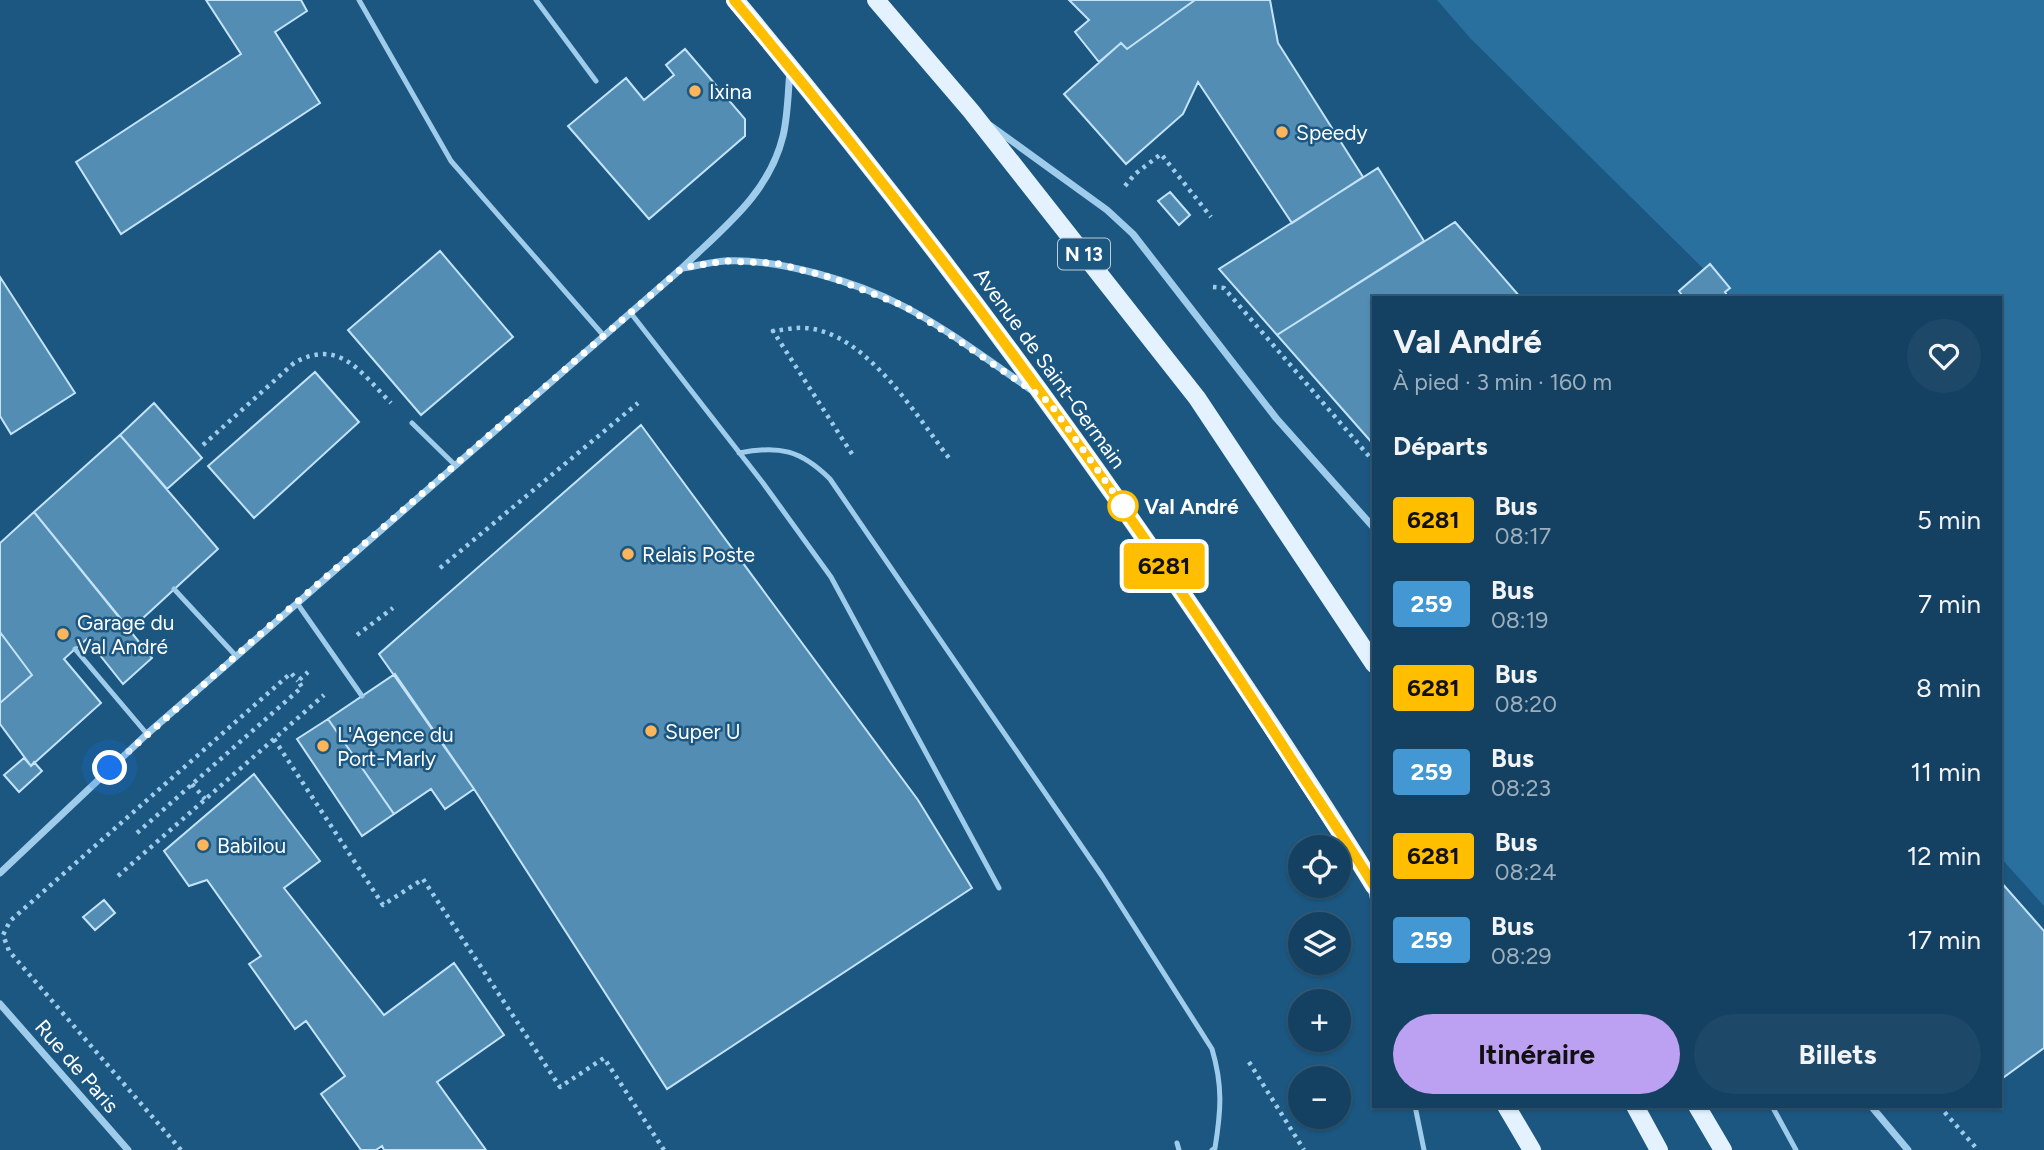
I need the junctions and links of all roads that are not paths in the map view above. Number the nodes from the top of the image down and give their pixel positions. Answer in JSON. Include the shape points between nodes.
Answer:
{"nodes":[{"id":1,"x":359,"y":0,"type":"edge"},
{"id":2,"x":536,"y":0,"type":"edge"},
{"id":3,"x":734,"y":0,"type":"edge"},
{"id":4,"x":876,"y":0,"type":"edge"},
{"id":5,"x":790,"y":66,"type":"junction"},
{"id":6,"x":596,"y":81,"type":"dead end"},
{"id":7,"x":971,"y":111,"type":"junction"},
{"id":8,"x":682,"y":268,"type":"junction"},
{"id":9,"x":630,"y":312,"type":"junction"},
{"id":10,"x":604,"y":336,"type":"junction"},
{"id":11,"x":1049,"y":402,"type":"junction"},
{"id":12,"x":412,"y":423,"type":"road end"},
{"id":13,"x":740,"y":453,"type":"junction"},
{"id":14,"x":455,"y":465,"type":"junction"},
{"id":15,"x":1372,"y":526,"type":"edge"},
{"id":16,"x":173,"y":589,"type":"dead end"},
{"id":17,"x":297,"y":603,"type":"junction"},
{"id":18,"x":75,"y":649,"type":"dead end"},
{"id":19,"x":236,"y":656,"type":"junction"},
{"id":20,"x":1372,"y":661,"type":"edge"},
{"id":21,"x":362,"y":695,"type":"dead end"},
{"id":22,"x":147,"y":734,"type":"junction"},
{"id":23,"x":0,"y":873,"type":"edge"},
{"id":24,"x":1371,"y":881,"type":"edge"},
{"id":25,"x":999,"y":888,"type":"dead end"},
{"id":26,"x":0,"y":1004,"type":"edge"},
{"id":27,"x":1415,"y":1108,"type":"edge"},
{"id":28,"x":1505,"y":1108,"type":"edge"},
{"id":29,"x":1505,"y":1108,"type":"edge"},
{"id":30,"x":1636,"y":1108,"type":"edge"},
{"id":31,"x":1698,"y":1108,"type":"edge"},
{"id":32,"x":1773,"y":1108,"type":"edge"},
{"id":33,"x":1873,"y":1108,"type":"edge"},
{"id":34,"x":1177,"y":1143,"type":"dead end"},
{"id":35,"x":128,"y":1150,"type":"edge"},
{"id":36,"x":1179,"y":1150,"type":"edge"},
{"id":37,"x":1212,"y":1150,"type":"edge"},
{"id":38,"x":1424,"y":1150,"type":"edge"},
{"id":39,"x":1520,"y":1150,"type":"edge"},
{"id":40,"x":1531,"y":1150,"type":"edge"},
{"id":41,"x":1659,"y":1150,"type":"edge"},
{"id":42,"x":1723,"y":1150,"type":"edge"},
{"id":43,"x":1796,"y":1150,"type":"edge"},
{"id":44,"x":1908,"y":1150,"type":"edge"}],
"edges":[{"from":1,"to":10,"type":"lane","via":[[451,161]]},
{"from":2,"to":6,"type":"lane"},
{"from":3,"to":5,"type":"main road","name":"Avenue de Saint-Germain"},
{"from":4,"to":7,"type":"main road","number":"N 13"},
{"from":5,"to":8,"type":"street","via":[[783,133],[761,187]]},
{"from":5,"to":11,"type":"main road","name":"Avenue de Saint-Germain"},
{"from":7,"to":15,"type":"street","via":[[1133,234],[1276,418]]},
{"from":7,"to":20,"type":"main road","number":"N 13","via":[[1197,398]]},
{"from":8,"to":9,"type":"street"},
{"from":8,"to":11,"type":"street","via":[[725,261],[775,263],[833,278],[904,306]]},
{"from":9,"to":10,"type":"street"},
{"from":9,"to":13,"type":"lane"},
{"from":10,"to":14,"type":"street"},
{"from":11,"to":24,"type":"main road","name":"Avenue de Saint-Germain","via":[[1228,661]]},
{"from":12,"to":14,"type":"lane"},
{"from":13,"to":25,"type":"lane","via":[[831,577]]},
{"from":13,"to":37,"type":"lane","via":[[782,449],[800,455],[830,479],[1102,876],[1212,1049],[1221,1097]]},
{"from":14,"to":17,"type":"street"},
{"from":16,"to":19,"type":"lane"},
{"from":17,"to":19,"type":"street"},
{"from":17,"to":21,"type":"lane"},
{"from":18,"to":22,"type":"lane"},
{"from":19,"to":22,"type":"street"},
{"from":22,"to":23,"type":"street"},
{"from":26,"to":35,"type":"street","name":"Rue de Paris"},
{"from":27,"to":38,"type":"lane"},
{"from":28,"to":39,"type":"main road"},
{"from":29,"to":40,"type":"main road"},
{"from":30,"to":41,"type":"main road"},
{"from":31,"to":42,"type":"main road"},
{"from":32,"to":43,"type":"lane"},
{"from":33,"to":44,"type":"street"},
{"from":34,"to":36,"type":"lane"}]}
